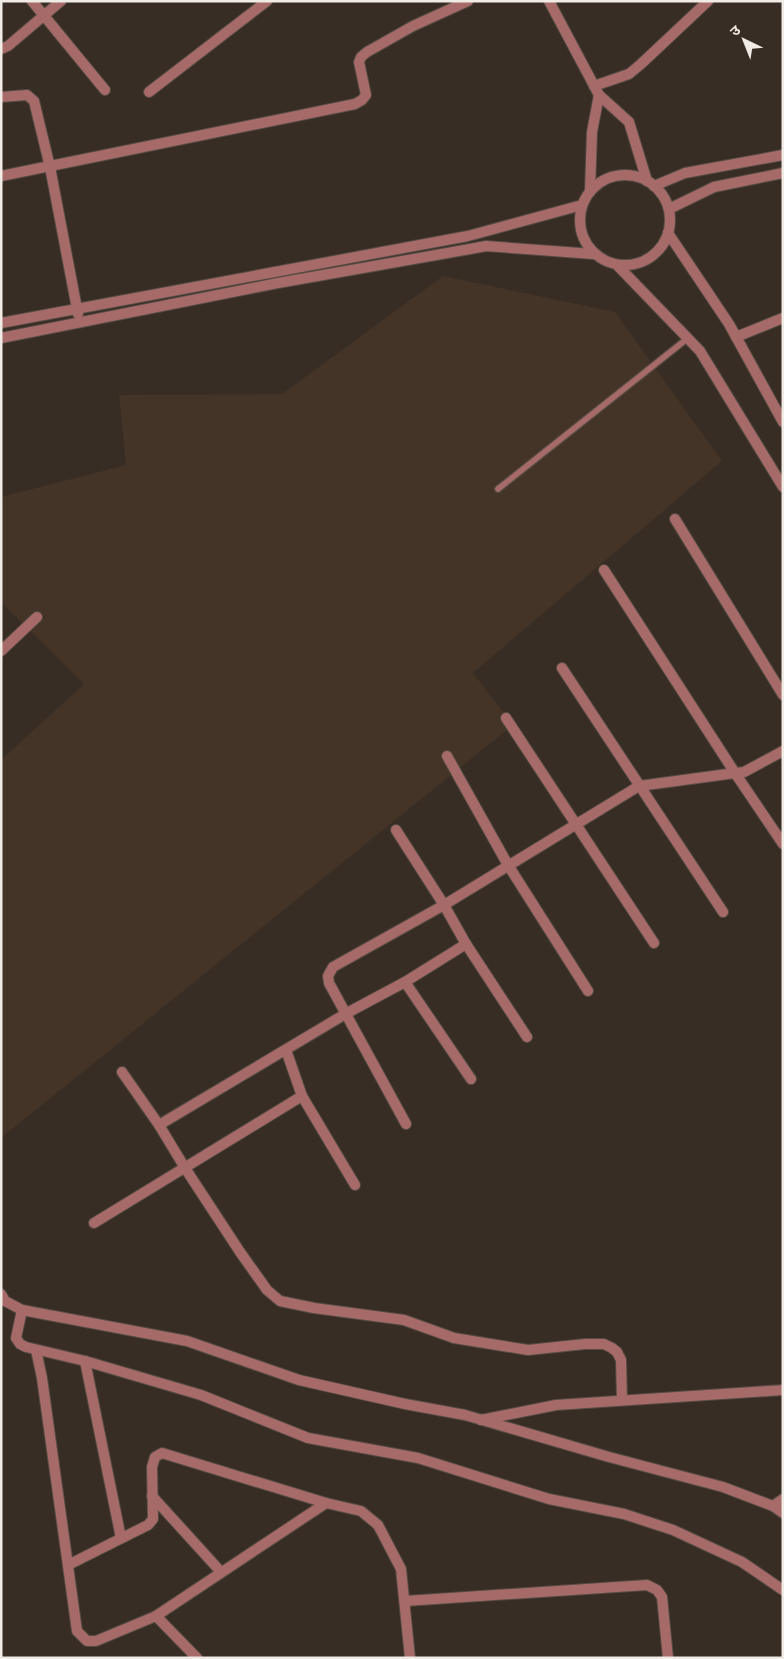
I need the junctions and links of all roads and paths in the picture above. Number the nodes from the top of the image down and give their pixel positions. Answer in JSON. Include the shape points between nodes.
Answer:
{"nodes":[{"id":1,"x":32,"y":1,"type":"edge"},
{"id":2,"x":61,"y":1,"type":"edge"},
{"id":3,"x":267,"y":1,"type":"edge"},
{"id":4,"x":468,"y":1,"type":"edge"},
{"id":5,"x":549,"y":1,"type":"edge"},
{"id":6,"x":708,"y":1,"type":"edge"},
{"id":7,"x":45,"y":16,"type":"junction"},
{"id":8,"x":1,"y":49,"type":"edge"},
{"id":9,"x":105,"y":90,"type":"dead end"},
{"id":10,"x":596,"y":90,"type":"junction"},
{"id":11,"x":149,"y":92,"type":"dead end"},
{"id":12,"x":1,"y":97,"type":"edge"},
{"id":13,"x":783,"y":155,"type":"edge"},
{"id":14,"x":50,"y":167,"type":"junction"},
{"id":15,"x":783,"y":172,"type":"edge"},
{"id":16,"x":1,"y":176,"type":"edge"},
{"id":17,"x":650,"y":183,"type":"junction"},
{"id":18,"x":590,"y":191,"type":"junction"},
{"id":19,"x":582,"y":205,"type":"junction"},
{"id":20,"x":668,"y":209,"type":"junction"},
{"id":21,"x":668,"y":233,"type":"junction"},
{"id":22,"x":593,"y":254,"type":"junction"},
{"id":23,"x":618,"y":266,"type":"junction"},
{"id":24,"x":77,"y":310,"type":"junction"},
{"id":25,"x":783,"y":318,"type":"edge"},
{"id":26,"x":1,"y":323,"type":"edge"},
{"id":27,"x":80,"y":323,"type":"junction"},
{"id":28,"x":736,"y":337,"type":"junction"},
{"id":29,"x":1,"y":338,"type":"edge"},
{"id":30,"x":688,"y":338,"type":"junction"},
{"id":31,"x":783,"y":422,"type":"edge"},
{"id":32,"x":783,"y":487,"type":"edge"},
{"id":33,"x":498,"y":489,"type":"dead end"},
{"id":34,"x":675,"y":519,"type":"dead end"},
{"id":35,"x":604,"y":570,"type":"dead end"},
{"id":36,"x":36,"y":617,"type":"dead end"},
{"id":37,"x":1,"y":651,"type":"edge"},
{"id":38,"x":562,"y":668,"type":"dead end"},
{"id":39,"x":783,"y":695,"type":"edge"},
{"id":40,"x":506,"y":718,"type":"dead end"},
{"id":41,"x":783,"y":751,"type":"edge"},
{"id":42,"x":447,"y":756,"type":"dead end"},
{"id":43,"x":735,"y":773,"type":"junction"},
{"id":44,"x":639,"y":786,"type":"junction"},
{"id":45,"x":576,"y":823,"type":"junction"},
{"id":46,"x":396,"y":830,"type":"dead end"},
{"id":47,"x":783,"y":844,"type":"edge"},
{"id":48,"x":508,"y":865,"type":"junction"},
{"id":49,"x":444,"y":905,"type":"junction"},
{"id":50,"x":723,"y":912,"type":"dead end"},
{"id":51,"x":654,"y":943,"type":"dead end"},
{"id":52,"x":466,"y":944,"type":"junction"},
{"id":53,"x":404,"y":982,"type":"junction"},
{"id":54,"x":588,"y":991,"type":"dead end"},
{"id":55,"x":347,"y":1013,"type":"junction"},
{"id":56,"x":526,"y":1037,"type":"dead end"},
{"id":57,"x":286,"y":1050,"type":"junction"},
{"id":58,"x":122,"y":1072,"type":"dead end"},
{"id":59,"x":471,"y":1079,"type":"dead end"},
{"id":60,"x":302,"y":1096,"type":"junction"},
{"id":61,"x":406,"y":1124,"type":"dead end"},
{"id":62,"x":159,"y":1125,"type":"junction"},
{"id":63,"x":185,"y":1168,"type":"junction"},
{"id":64,"x":355,"y":1185,"type":"dead end"},
{"id":65,"x":94,"y":1223,"type":"dead end"},
{"id":66,"x":1,"y":1294,"type":"edge"},
{"id":67,"x":22,"y":1310,"type":"junction"},
{"id":68,"x":36,"y":1350,"type":"junction"},
{"id":69,"x":86,"y":1361,"type":"junction"},
{"id":70,"x":783,"y":1390,"type":"edge"},
{"id":71,"x":622,"y":1400,"type":"junction"},
{"id":72,"x":480,"y":1420,"type":"junction"},
{"id":73,"x":152,"y":1496,"type":"junction"},
{"id":74,"x":783,"y":1498,"type":"edge"},
{"id":75,"x":326,"y":1503,"type":"junction"},
{"id":76,"x":773,"y":1506,"type":"junction"},
{"id":77,"x":783,"y":1513,"type":"edge"},
{"id":78,"x":121,"y":1538,"type":"junction"},
{"id":79,"x":68,"y":1565,"type":"junction"},
{"id":80,"x":221,"y":1572,"type":"junction"},
{"id":81,"x":783,"y":1590,"type":"edge"},
{"id":82,"x":405,"y":1601,"type":"junction"},
{"id":83,"x":156,"y":1616,"type":"junction"},
{"id":84,"x":197,"y":1658,"type":"edge"},
{"id":85,"x":410,"y":1658,"type":"edge"},
{"id":86,"x":668,"y":1658,"type":"edge"}],
"edges":[{"from":1,"to":7,"type":"street"},
{"from":2,"to":7,"type":"street"},
{"from":3,"to":11,"type":"street"},
{"from":4,"to":14,"type":"street","via":[[413,26],[361,57],[359,62],[366,95],[355,104]]},
{"from":5,"to":10,"type":"street"},
{"from":6,"to":10,"type":"street","via":[[642,64]]},
{"from":7,"to":8,"type":"street"},
{"from":7,"to":9,"type":"street"},
{"from":10,"to":17,"type":"street","via":[[628,122]]},
{"from":10,"to":18,"type":"street"},
{"from":12,"to":14,"type":"street","via":[[27,95],[34,101]]},
{"from":13,"to":17,"type":"street"},
{"from":14,"to":16,"type":"street"},
{"from":14,"to":24,"type":"street"},
{"from":15,"to":20,"type":"street","via":[[714,187]]},
{"from":17,"to":18,"type":"street","via":[[632,176],[617,176],[602,181]]},
{"from":17,"to":20,"type":"street","via":[[663,196]]},
{"from":18,"to":19,"type":"street"},
{"from":19,"to":22,"type":"street","via":[[580,231]]},
{"from":19,"to":24,"type":"street","via":[[468,236]]},
{"from":20,"to":21,"type":"street"},
{"from":21,"to":23,"type":"street","via":[[661,248],[649,259],[634,265]]},
{"from":21,"to":28,"type":"street"},
{"from":22,"to":23,"type":"street"},
{"from":22,"to":27,"type":"street","via":[[486,246]]},
{"from":23,"to":30,"type":"street"},
{"from":24,"to":26,"type":"street"},
{"from":24,"to":27,"type":"street"},
{"from":25,"to":28,"type":"street"},
{"from":27,"to":29,"type":"street"},
{"from":28,"to":31,"type":"street"},
{"from":30,"to":32,"type":"street","via":[[700,351]]},
{"from":30,"to":33,"type":"lane"},
{"from":34,"to":39,"type":"street"},
{"from":35,"to":43,"type":"street"},
{"from":36,"to":37,"type":"street"},
{"from":38,"to":44,"type":"street"},
{"from":40,"to":45,"type":"street"},
{"from":41,"to":43,"type":"street","via":[[744,772]]},
{"from":42,"to":48,"type":"street"},
{"from":43,"to":44,"type":"street"},
{"from":43,"to":47,"type":"street"},
{"from":44,"to":45,"type":"street"},
{"from":44,"to":50,"type":"street"},
{"from":45,"to":48,"type":"street"},
{"from":45,"to":51,"type":"street"},
{"from":46,"to":49,"type":"street"},
{"from":48,"to":49,"type":"street"},
{"from":48,"to":54,"type":"street"},
{"from":49,"to":52,"type":"street"},
{"from":49,"to":55,"type":"street","via":[[333,967],[328,976],[329,983]]},
{"from":52,"to":53,"type":"street"},
{"from":52,"to":56,"type":"street"},
{"from":53,"to":55,"type":"street"},
{"from":53,"to":59,"type":"street"},
{"from":55,"to":57,"type":"street"},
{"from":55,"to":61,"type":"street"},
{"from":57,"to":60,"type":"street"},
{"from":57,"to":62,"type":"street"},
{"from":58,"to":62,"type":"street"},
{"from":60,"to":63,"type":"street"},
{"from":60,"to":64,"type":"street"},
{"from":62,"to":63,"type":"street"},
{"from":63,"to":65,"type":"street"},
{"from":63,"to":71,"type":"street","via":[[251,1267],[280,1301],[404,1320],[454,1338],[528,1350],[604,1344],[617,1352],[621,1360]]},
{"from":66,"to":67,"type":"street","via":[[5,1301]]},
{"from":67,"to":68,"type":"street","via":[[16,1338],[20,1344]]},
{"from":67,"to":72,"type":"street","via":[[187,1341],[298,1380]]},
{"from":68,"to":69,"type":"street"},
{"from":68,"to":79,"type":"street"},
{"from":69,"to":78,"type":"street"},
{"from":69,"to":81,"type":"street","via":[[201,1395],[308,1438],[418,1458],[549,1499],[640,1519],[673,1530],[742,1562]]},
{"from":70,"to":71,"type":"street"},
{"from":71,"to":72,"type":"street","via":[[556,1405]]},
{"from":72,"to":76,"type":"street","via":[[722,1487]]},
{"from":73,"to":75,"type":"street","via":[[152,1467],[155,1457],[162,1453]]},
{"from":73,"to":78,"type":"street","via":[[153,1519],[148,1525]]},
{"from":73,"to":80,"type":"street"},
{"from":74,"to":76,"type":"street"},
{"from":75,"to":80,"type":"street"},
{"from":75,"to":82,"type":"street","via":[[361,1511],[378,1525],[401,1569]]},
{"from":76,"to":77,"type":"street"},
{"from":78,"to":79,"type":"street"},
{"from":79,"to":83,"type":"street","via":[[77,1631],[87,1641]]},
{"from":80,"to":83,"type":"street"},
{"from":82,"to":85,"type":"street"},
{"from":82,"to":86,"type":"street","via":[[647,1585],[662,1597]]},
{"from":83,"to":84,"type":"street"}]}
